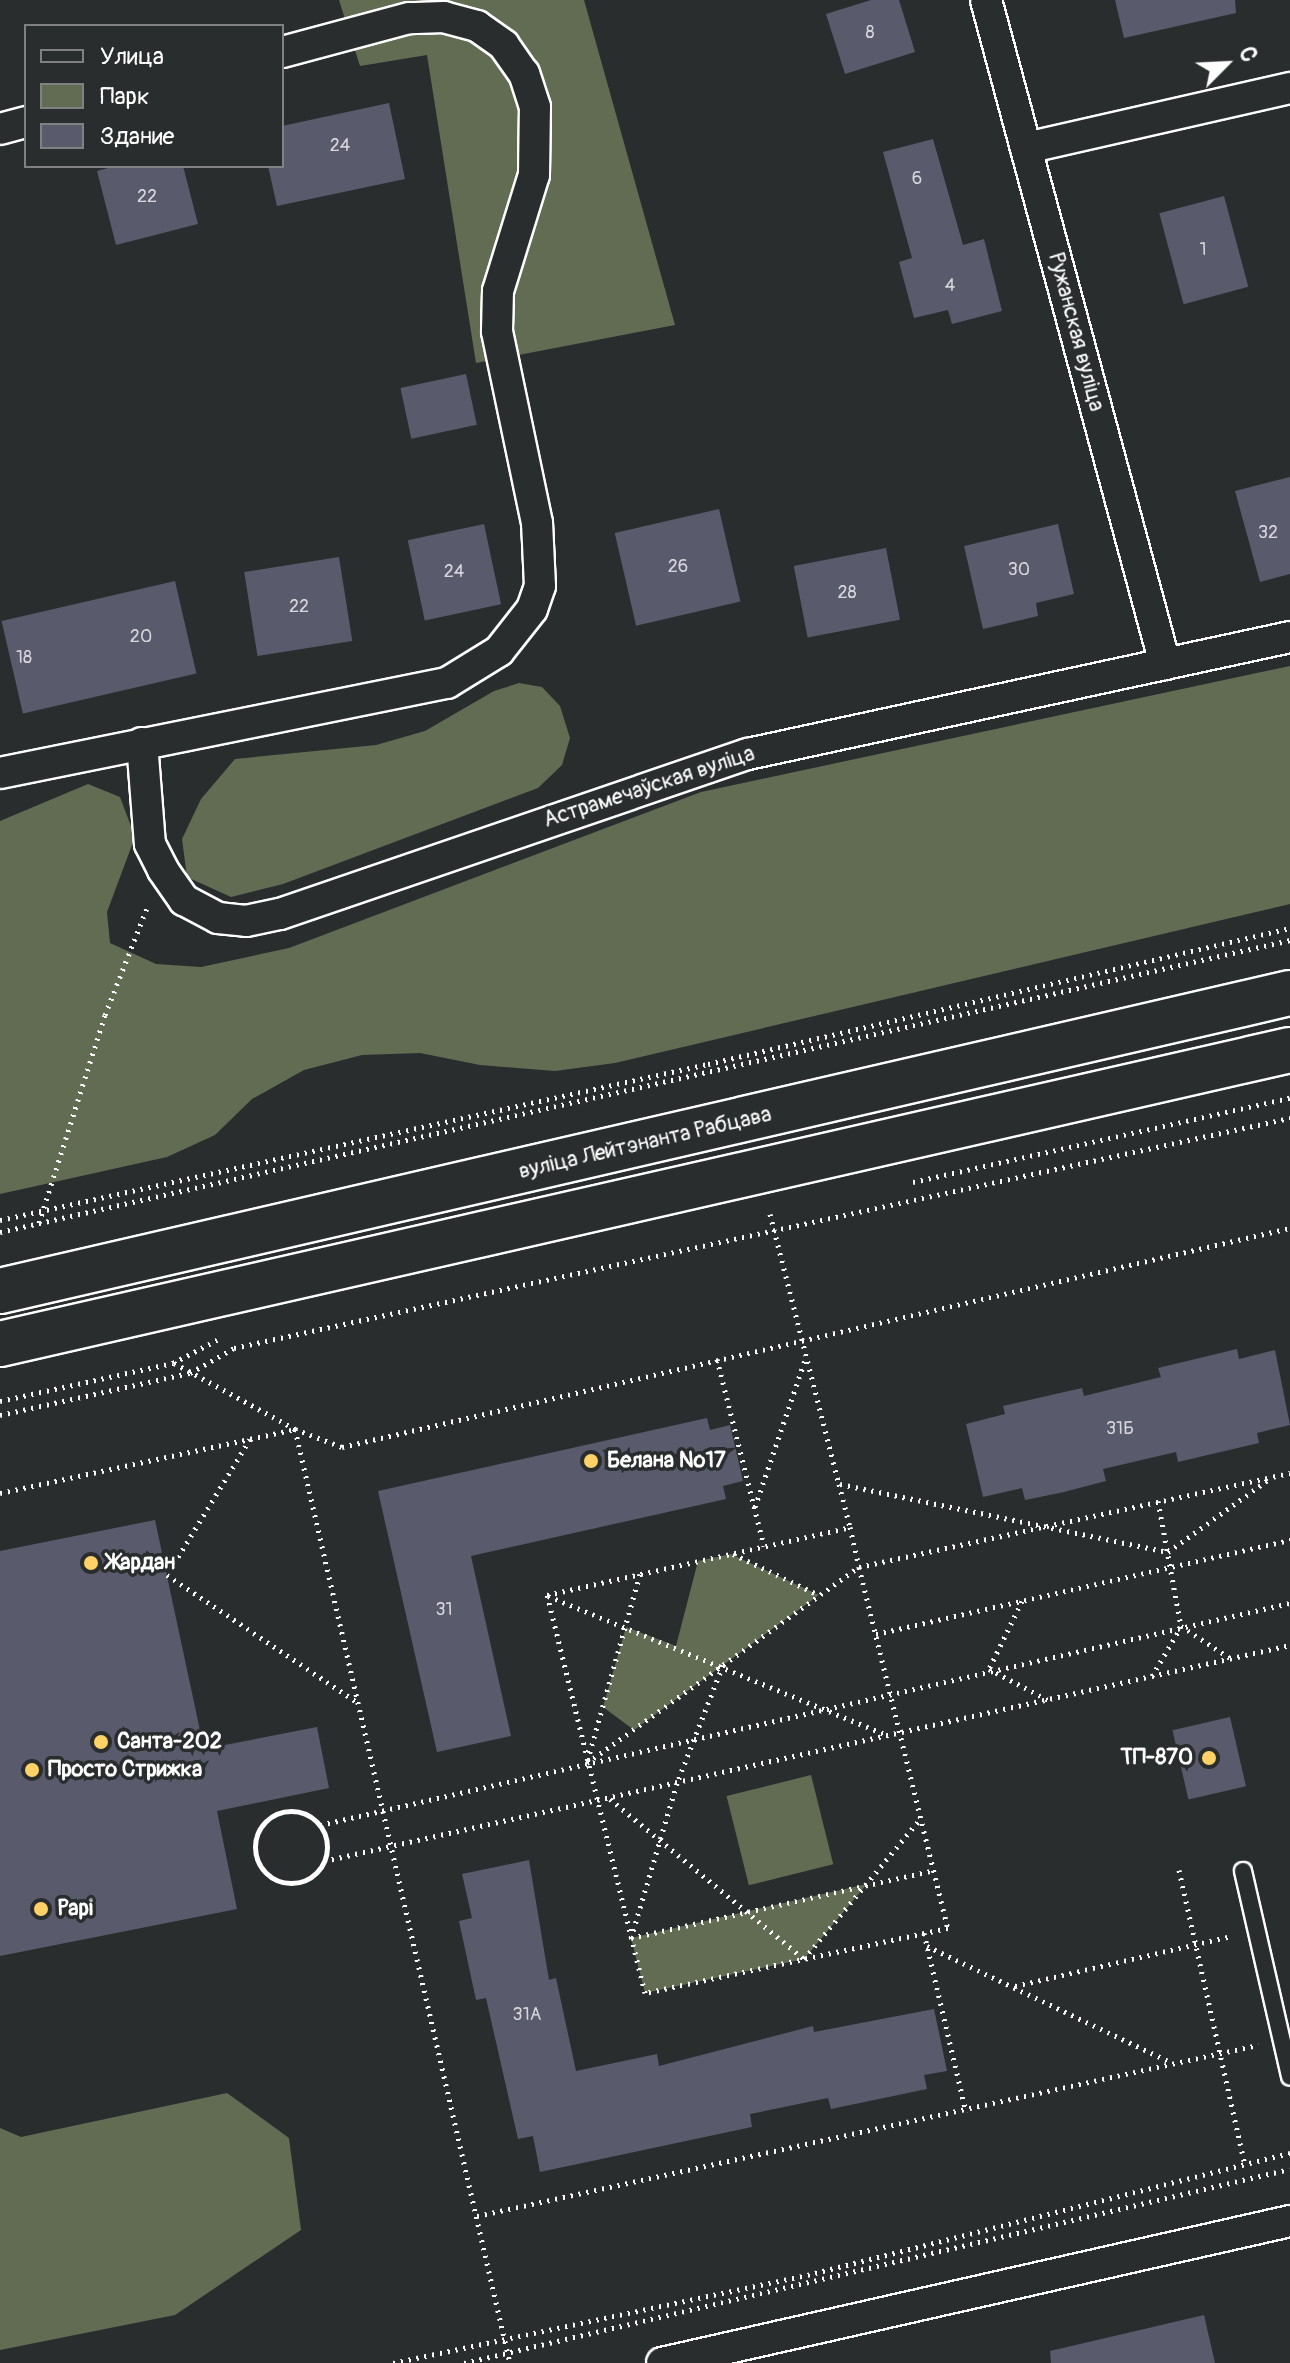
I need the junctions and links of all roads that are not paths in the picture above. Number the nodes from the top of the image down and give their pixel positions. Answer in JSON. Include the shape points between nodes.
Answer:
{"nodes":[{"id":1,"x":986,"y":0,"type":"edge"},
{"id":2,"x":284,"y":51,"type":"edge"},
{"id":3,"x":1290,"y":88,"type":"edge"},
{"id":4,"x":24,"y":123,"type":"edge"},
{"id":5,"x":0,"y":129,"type":"edge"},
{"id":6,"x":1026,"y":148,"type":"junction"},
{"id":7,"x":1290,"y":637,"type":"edge"},
{"id":8,"x":1165,"y":664,"type":"junction"},
{"id":9,"x":142,"y":743,"type":"junction"},
{"id":10,"x":0,"y":773,"type":"edge"},
{"id":11,"x":1290,"y":993,"type":"edge"},
{"id":12,"x":1290,"y":1050,"type":"edge"},
{"id":13,"x":0,"y":1291,"type":"edge"},
{"id":14,"x":0,"y":1344,"type":"edge"},
{"id":15,"x":1243,"y":1871,"type":"dead end"},
{"id":16,"x":1290,"y":2077,"type":"edge"},
{"id":17,"x":1290,"y":2221,"type":"edge"},
{"id":18,"x":662,"y":2363,"type":"edge"}],
"edges":[{"from":1,"to":6,"type":"street","name":"Ружанская вуліца"},
{"from":2,"to":9,"type":"street","via":[[409,18],[444,17],[477,26],[504,45],[524,74],[535,107],[535,163],[498,291],[497,331],[537,523],[540,586],[532,609],[499,651],[475,669],[410,693]]},
{"from":3,"to":6,"type":"street"},
{"from":4,"to":5,"type":"street"},
{"from":6,"to":8,"type":"street","name":"Ружанская вуліца"},
{"from":7,"to":8,"type":"street","name":"Астрамечаўская вуліца"},
{"from":8,"to":9,"type":"street","name":"Астрамечаўская вуліца","via":[[748,754],[269,916],[218,918],[184,900],[150,844]]},
{"from":9,"to":10,"type":"street"},
{"from":11,"to":13,"type":"highway","name":"вуліца Лейтэнанта Рабцава"},
{"from":12,"to":14,"type":"highway"},
{"from":15,"to":16,"type":"lane"},
{"from":17,"to":18,"type":"street"}]}
